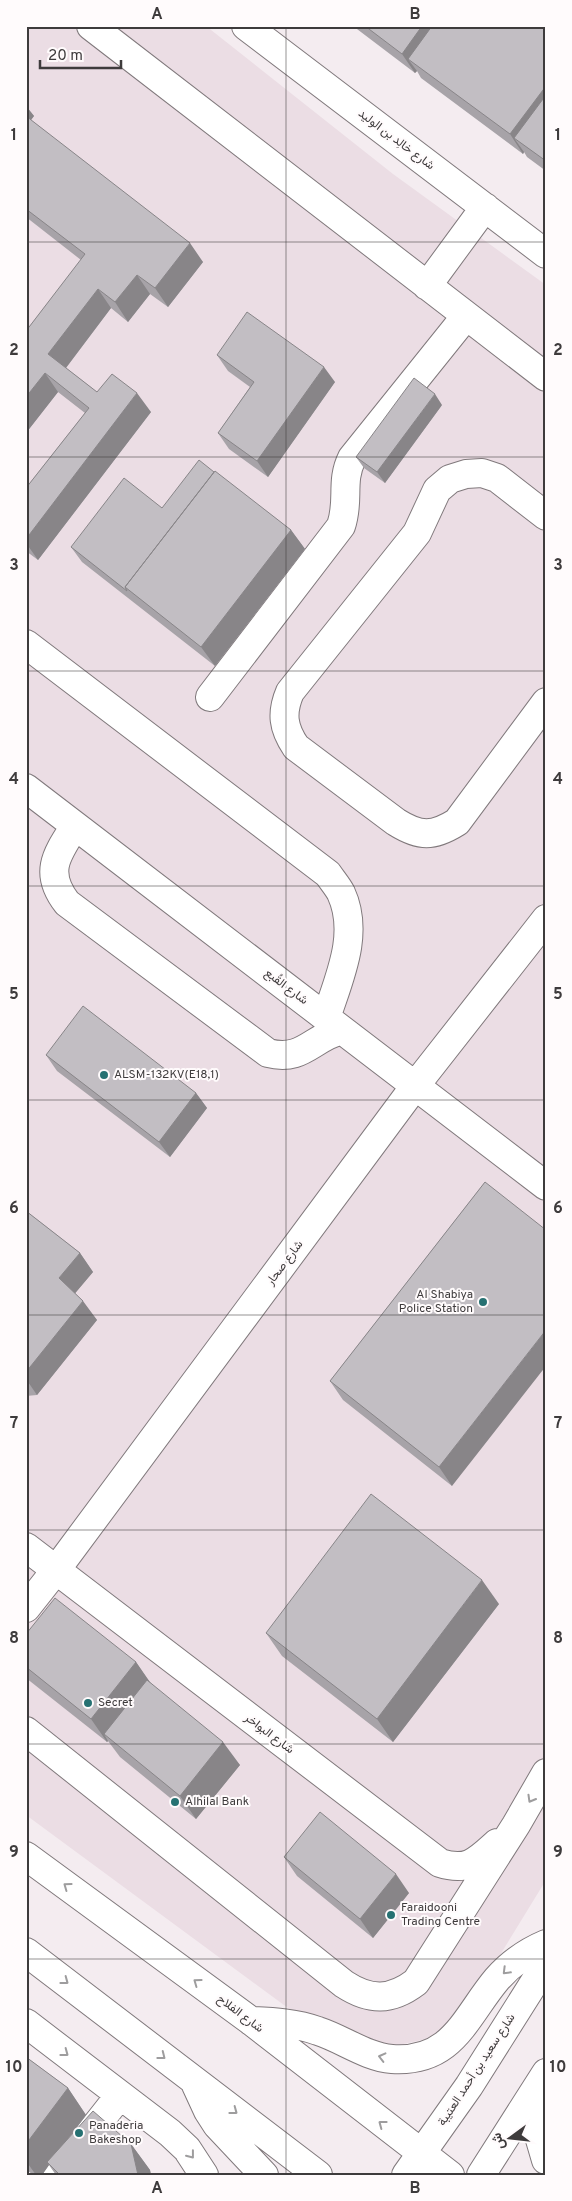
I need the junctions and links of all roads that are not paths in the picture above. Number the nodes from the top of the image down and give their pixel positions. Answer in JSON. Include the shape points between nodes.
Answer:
{"nodes":[{"id":1,"x":91,"y":26,"type":"edge"},
{"id":2,"x":246,"y":26,"type":"edge"},
{"id":3,"x":484,"y":207,"type":"junction"},
{"id":4,"x":546,"y":254,"type":"edge"},
{"id":5,"x":427,"y":286,"type":"junction"},
{"id":6,"x":466,"y":316,"type":"junction"},
{"id":7,"x":546,"y":377,"type":"edge"},
{"id":8,"x":546,"y":516,"type":"edge"},
{"id":9,"x":26,"y":644,"type":"edge"},
{"id":10,"x":210,"y":697,"type":"dead end"},
{"id":11,"x":544,"y":705,"type":"edge"},
{"id":12,"x":26,"y":788,"type":"edge"},
{"id":13,"x":75,"y":826,"type":"junction"},
{"id":14,"x":546,"y":919,"type":"edge"},
{"id":15,"x":334,"y":1024,"type":"junction"},
{"id":16,"x":415,"y":1086,"type":"junction"},
{"id":17,"x":546,"y":1186,"type":"edge"},
{"id":18,"x":26,"y":1547,"type":"edge"},
{"id":19,"x":56,"y":1570,"type":"junction"},
{"id":20,"x":26,"y":1608,"type":"edge"},
{"id":21,"x":26,"y":1731,"type":"edge"},
{"id":22,"x":546,"y":1773,"type":"edge"},
{"id":23,"x":516,"y":1824,"type":"junction"},
{"id":24,"x":26,"y":1856,"type":"edge"},
{"id":25,"x":546,"y":1944,"type":"edge"},
{"id":26,"x":26,"y":1952,"type":"edge"},
{"id":27,"x":546,"y":1964,"type":"edge"},
{"id":28,"x":251,"y":2021,"type":"junction"},
{"id":29,"x":26,"y":2023,"type":"edge"},
{"id":30,"x":546,"y":2073,"type":"edge"},
{"id":31,"x":195,"y":2081,"type":"junction"},
{"id":32,"x":120,"y":2095,"type":"junction"},
{"id":33,"x":532,"y":2096,"type":"junction"},
{"id":34,"x":546,"y":2160,"type":"edge"},
{"id":35,"x":414,"y":2164,"type":"edge"},
{"id":36,"x":57,"y":2175,"type":"edge"},
{"id":37,"x":204,"y":2175,"type":"edge"},
{"id":38,"x":264,"y":2175,"type":"edge"},
{"id":39,"x":318,"y":2175,"type":"edge"},
{"id":40,"x":450,"y":2175,"type":"edge"},
{"id":41,"x":481,"y":2175,"type":"edge"}],
"edges":[{"from":1,"to":5,"type":"street"},
{"from":2,"to":3,"type":"street","name":"شارع خالِد بن الوليد"},
{"from":3,"to":4,"type":"street","name":"شارع خالِد بن الوليد"},
{"from":3,"to":5,"type":"street"},
{"from":5,"to":6,"type":"street"},
{"from":6,"to":7,"type":"street"},
{"from":6,"to":10,"type":"street","via":[[352,458],[344,482],[347,505],[340,526]]},
{"from":8,"to":11,"type":"street","via":[[497,478],[482,473],[450,479],[437,490],[417,533],[290,692],[284,705],[283,720],[296,746],[396,822],[410,831],[426,834],[443,831],[457,822]]},
{"from":9,"to":15,"type":"street","via":[[328,874],[341,892],[348,913],[349,935]]},
{"from":12,"to":13,"type":"street","name":"شارع القُبع"},
{"from":13,"to":15,"type":"street","name":"شارع القُبع"},
{"from":13,"to":15,"type":"street","via":[[56,858],[54,869],[57,887],[67,903],[268,1053],[290,1056],[301,1052]]},
{"from":14,"to":16,"type":"street","name":"شارع صحار"},
{"from":15,"to":16,"type":"street","name":"شارع القُبع"},
{"from":16,"to":17,"type":"street","name":"شارع القُبع"},
{"from":16,"to":19,"type":"street","name":"شارع صحار"},
{"from":18,"to":19,"type":"street","name":"شارع البواخر"},
{"from":19,"to":20,"type":"street","name":"شارع صحار"},
{"from":19,"to":23,"type":"street","name":"شارع البواخر","via":[[440,1863],[452,1867],[474,1863]]},
{"from":21,"to":23,"type":"street","via":[[344,1984],[372,1997],[399,1993],[416,1982]]},
{"from":22,"to":23,"type":"street","one_way":true},
{"from":28,"to":24,"type":"street","name":"شارع الفلاح","one_way":true},
{"from":25,"to":28,"type":"street","one_way":true,"via":[[519,1958],[507,1969],[450,2041],[418,2057],[383,2057],[311,2029]]},
{"from":26,"to":31,"type":"street","one_way":true},
{"from":27,"to":35,"type":"street","name":"شارع سعيد بن أحمد العتيبة","via":[[469,2086]]},
{"from":35,"to":28,"type":"street","name":"شارع الفلاح","one_way":true},
{"from":29,"to":32,"type":"street","one_way":true},
{"from":30,"to":33,"type":"street"},
{"from":31,"to":38,"type":"street","via":[[217,2125]]},
{"from":31,"to":39,"type":"street","one_way":true},
{"from":32,"to":36,"type":"street"},
{"from":32,"to":37,"type":"street","one_way":true,"via":[[170,2133],[187,2150]]},
{"from":33,"to":34,"type":"street","via":[[534,2118]]},
{"from":33,"to":41,"type":"street"},
{"from":35,"to":40,"type":"street","name":"شارع الفلاح"}]}
